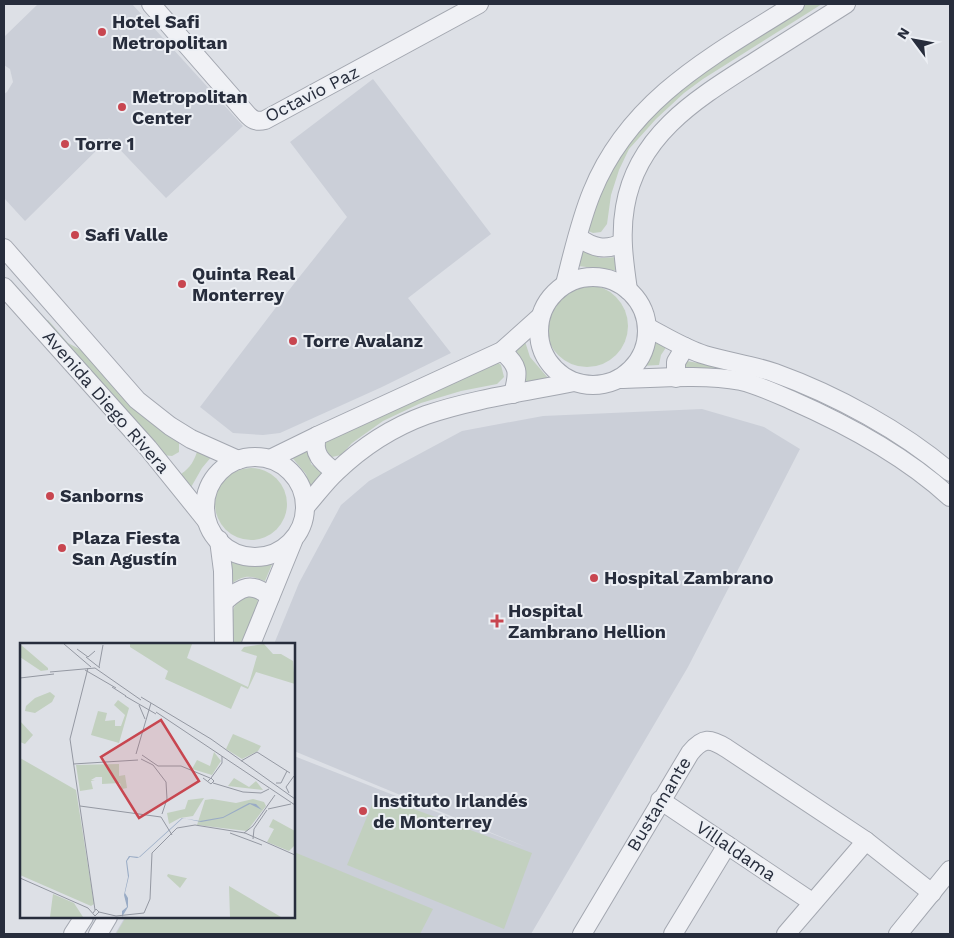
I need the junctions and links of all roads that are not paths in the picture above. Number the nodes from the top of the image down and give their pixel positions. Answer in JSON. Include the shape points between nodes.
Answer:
{"nodes":[{"id":1,"x":151,"y":4,"type":"edge"},
{"id":2,"x":479,"y":4,"type":"edge"},
{"id":3,"x":795,"y":4,"type":"edge"},
{"id":4,"x":846,"y":4,"type":"edge"},
{"id":5,"x":578,"y":237,"type":"junction"},
{"id":6,"x":622,"y":243,"type":"junction"},
{"id":7,"x":4,"y":248,"type":"edge"},
{"id":8,"x":565,"y":284,"type":"junction"},
{"id":9,"x":4,"y":286,"type":"edge"},
{"id":10,"x":628,"y":290,"type":"junction"},
{"id":11,"x":540,"y":318,"type":"junction"},
{"id":12,"x":647,"y":327,"type":"junction"},
{"id":13,"x":685,"y":347,"type":"junction"},
{"id":14,"x":502,"y":351,"type":"junction"},
{"id":15,"x":676,"y":378,"type":"junction"},
{"id":16,"x":619,"y":379,"type":"junction"},
{"id":17,"x":574,"y":382,"type":"junction"},
{"id":18,"x":514,"y":394,"type":"junction"},
{"id":19,"x":317,"y":436,"type":"junction"},
{"id":20,"x":270,"y":459,"type":"junction"},
{"id":21,"x":238,"y":460,"type":"junction"},
{"id":22,"x":335,"y":472,"type":"junction"},
{"id":23,"x":950,"y":472,"type":"edge"},
{"id":24,"x":950,"y":497,"type":"edge"},
{"id":25,"x":306,"y":506,"type":"junction"},
{"id":26,"x":206,"y":520,"type":"junction"},
{"id":27,"x":219,"y":540,"type":"junction"},
{"id":28,"x":294,"y":540,"type":"junction"},
{"id":29,"x":270,"y":597,"type":"junction"},
{"id":30,"x":225,"y":601,"type":"junction"},
{"id":31,"x":224,"y":643,"type":"edge"},
{"id":32,"x":251,"y":643,"type":"edge"},
{"id":33,"x":660,"y":800,"type":"junction"},
{"id":34,"x":866,"y":842,"type":"junction"},
{"id":35,"x":727,"y":845,"type":"junction"},
{"id":36,"x":950,"y":870,"type":"edge"},
{"id":37,"x":932,"y":893,"type":"junction"},
{"id":38,"x":812,"y":902,"type":"junction"},
{"id":39,"x":83,"y":918,"type":"edge"},
{"id":40,"x":107,"y":918,"type":"edge"},
{"id":41,"x":73,"y":934,"type":"edge"},
{"id":42,"x":98,"y":934,"type":"edge"},
{"id":43,"x":582,"y":934,"type":"edge"},
{"id":44,"x":673,"y":934,"type":"edge"},
{"id":45,"x":786,"y":934,"type":"edge"},
{"id":46,"x":898,"y":934,"type":"edge"}],
"edges":[{"from":1,"to":2,"type":"street","name":"Octavio Paz","via":[[251,119],[259,121],[335,84]]},
{"from":3,"to":5,"type":"street","via":[[685,75],[642,114],[599,176]]},
{"from":4,"to":6,"type":"street","via":[[701,96],[667,126],[633,175],[624,208]]},
{"from":5,"to":6,"type":"street","via":[[603,248]]},
{"from":5,"to":8,"type":"street"},
{"from":6,"to":10,"type":"street"},
{"from":7,"to":21,"type":"street","name":"Avenida Diego Rivera","via":[[137,400],[191,439]]},
{"from":8,"to":10,"type":"street","via":[[594,276],[606,278]]},
{"from":8,"to":11,"type":"street","via":[[549,298]]},
{"from":9,"to":26,"type":"street","name":"Avenida Diego Rivera","via":[[148,448]]},
{"from":10,"to":12,"type":"street","via":[[644,314]]},
{"from":11,"to":14,"type":"street"},
{"from":11,"to":17,"type":"street","via":[[540,334],[548,359],[560,373]]},
{"from":12,"to":13,"type":"street"},
{"from":12,"to":16,"type":"street","via":[[648,338],[640,357]]},
{"from":13,"to":15,"type":"street","via":[[676,362]]},
{"from":13,"to":23,"type":"street","via":[[809,387],[881,423]]},
{"from":14,"to":18,"type":"street","via":[[518,372]]},
{"from":14,"to":19,"type":"street"},
{"from":15,"to":16,"type":"street"},
{"from":15,"to":24,"type":"street","via":[[741,381],[763,388],[886,448]]},
{"from":16,"to":17,"type":"street","via":[[597,384]]},
{"from":17,"to":18,"type":"street"},
{"from":18,"to":22,"type":"street","via":[[424,416],[377,440]]},
{"from":19,"to":20,"type":"street"},
{"from":19,"to":22,"type":"street","via":[[317,455]]},
{"from":20,"to":21,"type":"street","via":[[249,457]]},
{"from":20,"to":25,"type":"street","via":[[293,477],[301,488]]},
{"from":21,"to":26,"type":"street","via":[[213,481],[205,504]]},
{"from":22,"to":25,"type":"street"},
{"from":25,"to":28,"type":"street","via":[[303,524]]},
{"from":26,"to":27,"type":"street"},
{"from":27,"to":28,"type":"street","via":[[232,551],[246,556],[276,553]]},
{"from":27,"to":30,"type":"street"},
{"from":28,"to":29,"type":"street"},
{"from":29,"to":30,"type":"street","via":[[252,587],[237,590]]},
{"from":29,"to":32,"type":"street"},
{"from":30,"to":31,"type":"street"},
{"from":33,"to":34,"type":"street","name":"Bustamante","via":[[695,747],[704,740],[711,741]]},
{"from":33,"to":35,"type":"street","name":"Villaldama"},
{"from":33,"to":43,"type":"street","name":"Bustamante"},
{"from":34,"to":37,"type":"street","name":"Bustamante"},
{"from":34,"to":38,"type":"street"},
{"from":35,"to":38,"type":"street","name":"Villaldama"},
{"from":35,"to":44,"type":"street"},
{"from":36,"to":37,"type":"street"},
{"from":37,"to":46,"type":"street"},
{"from":38,"to":45,"type":"street"},
{"from":39,"to":41,"type":"street"},
{"from":40,"to":42,"type":"street"}]}
